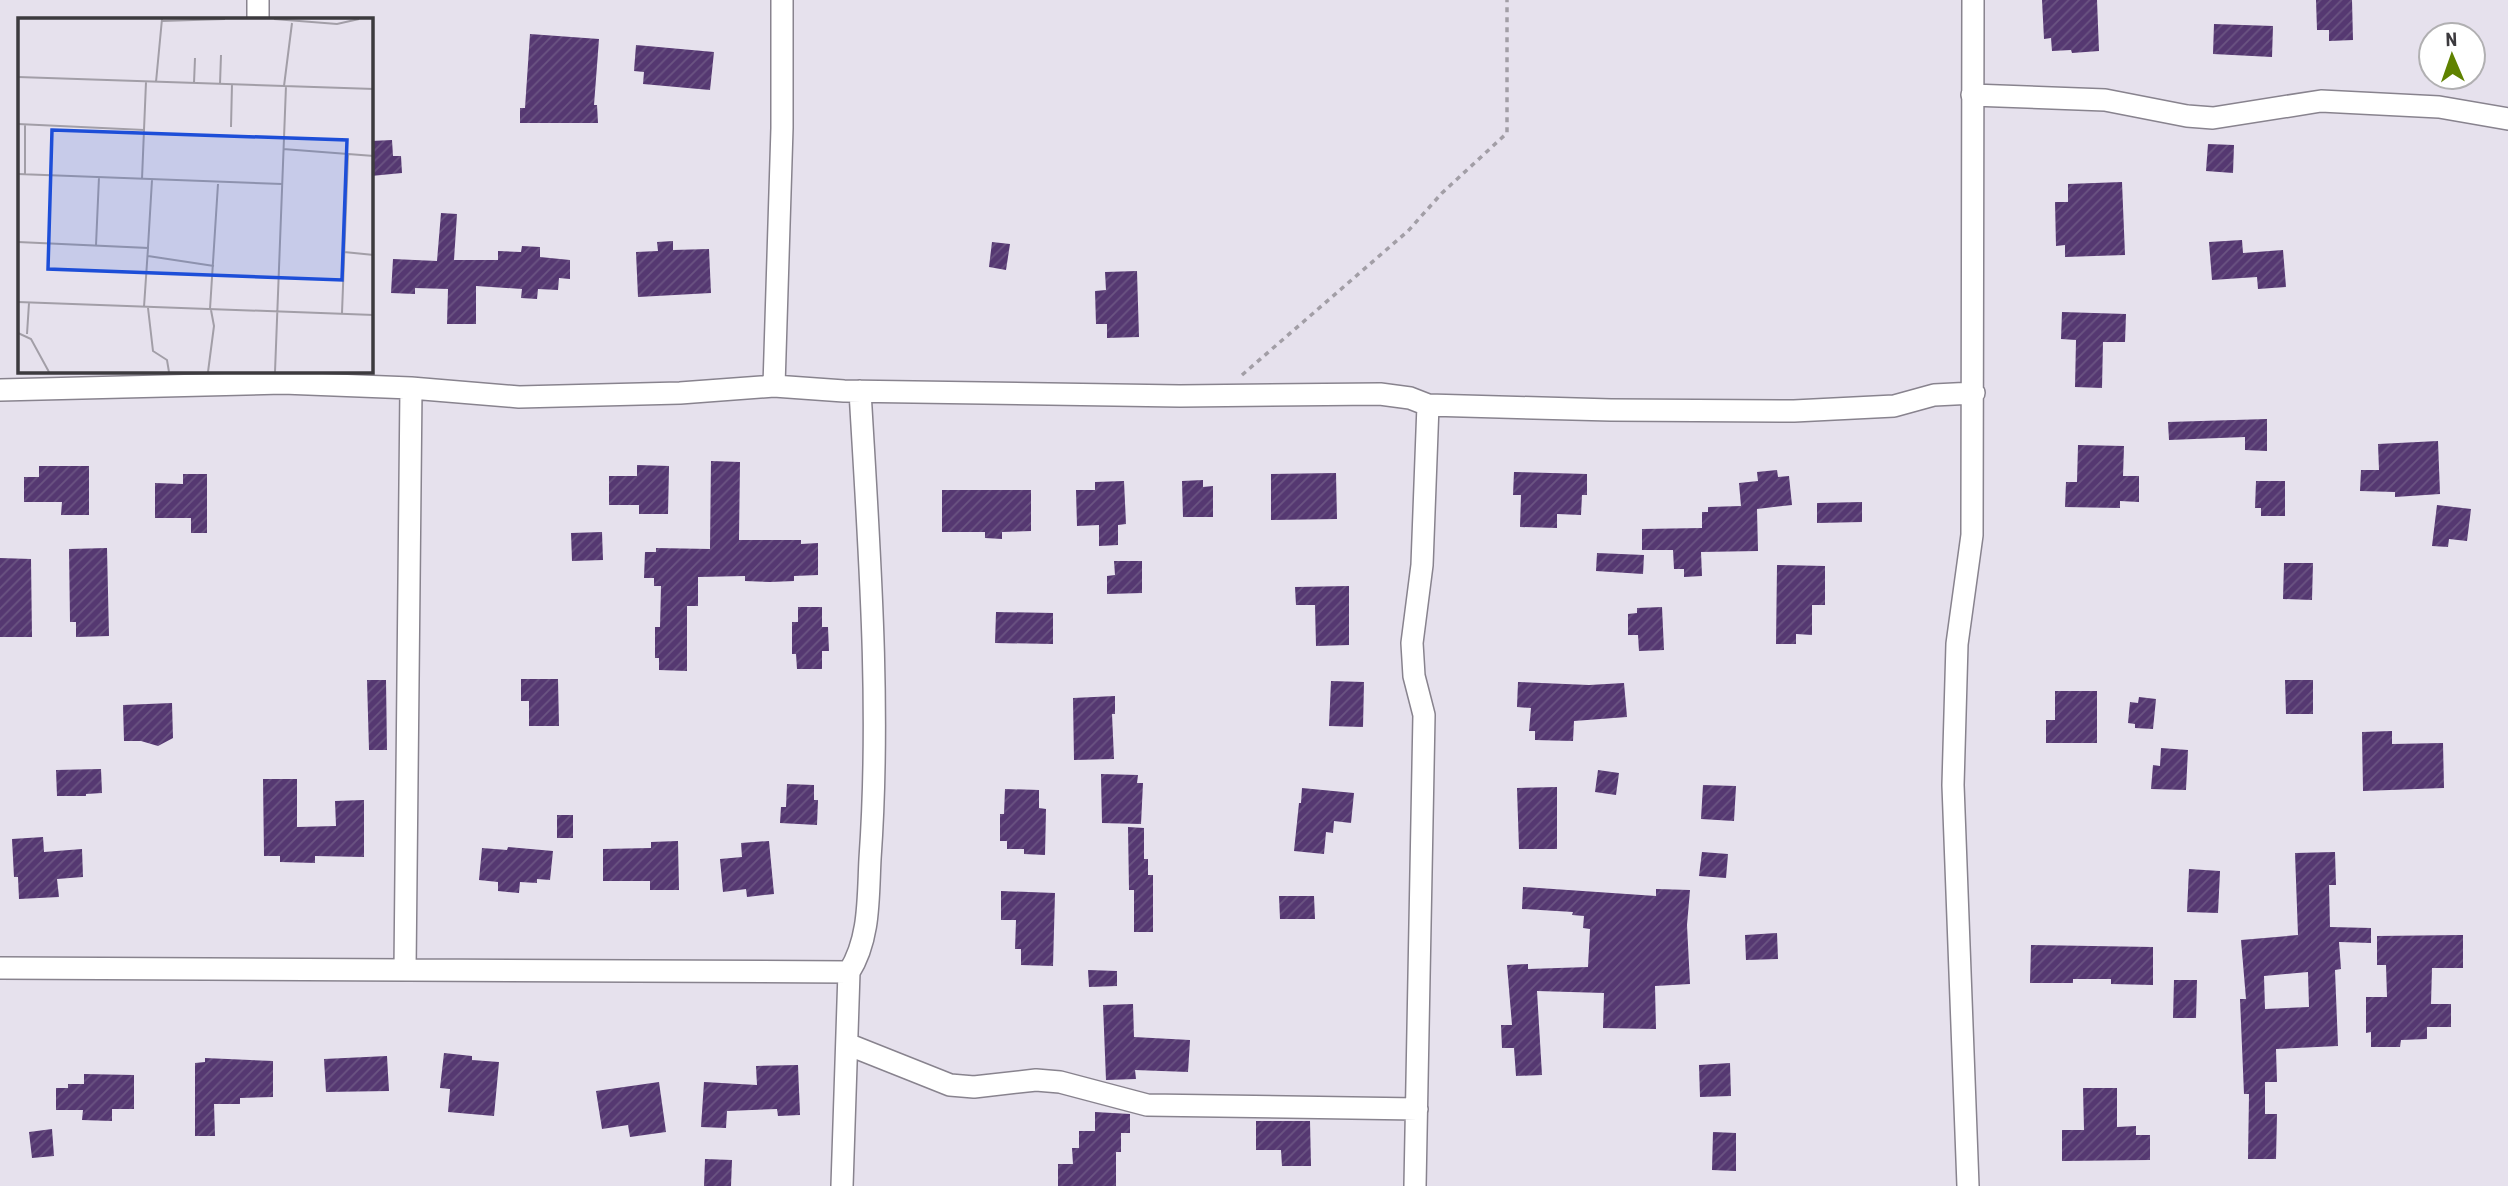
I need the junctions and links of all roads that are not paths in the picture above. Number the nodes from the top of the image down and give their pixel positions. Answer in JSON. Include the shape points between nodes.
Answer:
{"nodes":[{"id":1,"x":258,"y":0,"type":"edge"},
{"id":2,"x":782,"y":0,"type":"edge"},
{"id":3,"x":1973,"y":0,"type":"edge"},
{"id":4,"x":258,"y":18,"type":"edge"},
{"id":5,"x":1972,"y":95,"type":"junction"},
{"id":6,"x":2508,"y":119,"type":"edge"},
{"id":7,"x":774,"y":386,"type":"junction"},
{"id":8,"x":411,"y":388,"type":"junction"},
{"id":9,"x":0,"y":390,"type":"edge"},
{"id":10,"x":860,"y":391,"type":"junction"},
{"id":11,"x":1974,"y":393,"type":"junction"},
{"id":12,"x":1427,"y":405,"type":"junction"},
{"id":13,"x":0,"y":968,"type":"edge"},
{"id":14,"x":405,"y":970,"type":"junction"},
{"id":15,"x":849,"y":972,"type":"junction"},
{"id":16,"x":847,"y":1044,"type":"junction"},
{"id":17,"x":1416,"y":1109,"type":"junction"},
{"id":18,"x":842,"y":1186,"type":"edge"},
{"id":19,"x":1415,"y":1186,"type":"edge"},
{"id":20,"x":1968,"y":1186,"type":"edge"}],
"edges":[{"from":1,"to":4,"type":"street"},
{"from":2,"to":7,"type":"street"},
{"from":3,"to":5,"type":"street"},
{"from":5,"to":6,"type":"street","via":[[2105,100],[2213,118],[2321,101],[2440,107]]},
{"from":5,"to":11,"type":"street"},
{"from":7,"to":8,"type":"street","via":[[519,397]]},
{"from":7,"to":10,"type":"street"},
{"from":8,"to":9,"type":"street","via":[[283,383]]},
{"from":8,"to":14,"type":"street"},
{"from":10,"to":12,"type":"street","via":[[1380,394]]},
{"from":10,"to":15,"type":"street","via":[[873,620],[873,814],[865,935]]},
{"from":11,"to":12,"type":"street","via":[[1934,395],[1894,406],[1794,411]]},
{"from":11,"to":20,"type":"street","via":[[1972,535],[1957,644],[1953,785]]},
{"from":12,"to":17,"type":"street","via":[[1422,565],[1412,643],[1424,715]]},
{"from":13,"to":14,"type":"street"},
{"from":14,"to":15,"type":"street"},
{"from":15,"to":16,"type":"street"},
{"from":16,"to":17,"type":"street","via":[[950,1085],[1060,1082],[1147,1105]]},
{"from":16,"to":18,"type":"street"},
{"from":17,"to":19,"type":"street"}]}
